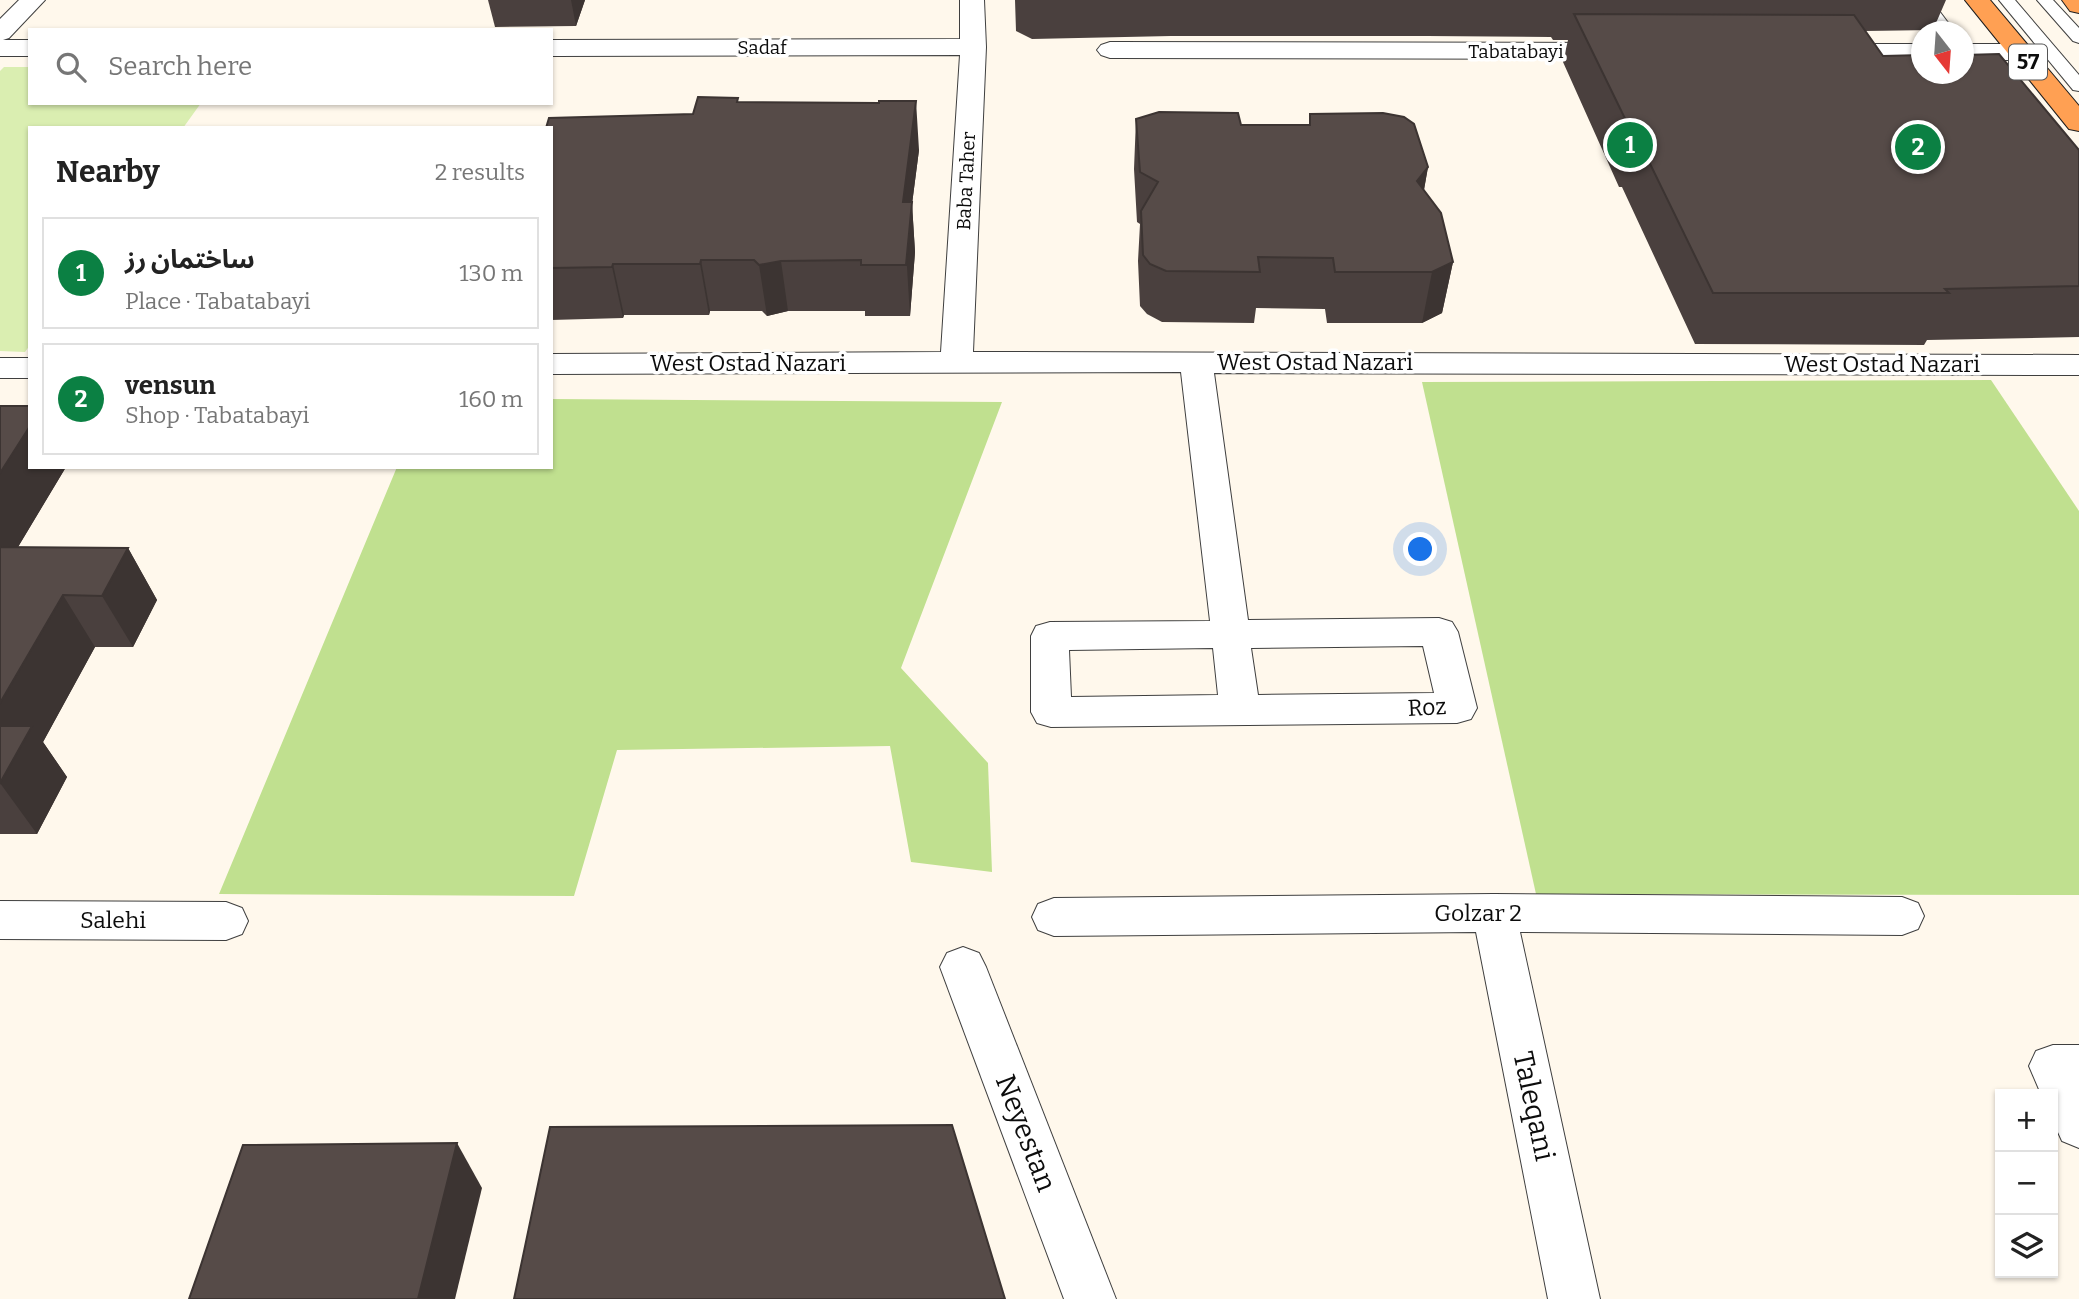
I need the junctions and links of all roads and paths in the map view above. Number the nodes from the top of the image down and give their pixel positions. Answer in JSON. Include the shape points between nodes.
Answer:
{"nodes":[{"id":1,"x":33,"y":0,"type":"edge"},
{"id":2,"x":972,"y":0,"type":"edge"},
{"id":3,"x":1923,"y":0,"type":"edge"},
{"id":4,"x":1977,"y":0,"type":"edge"},
{"id":5,"x":2007,"y":0,"type":"edge"},
{"id":6,"x":2045,"y":0,"type":"edge"},
{"id":7,"x":2074,"y":0,"type":"edge"},
{"id":8,"x":2079,"y":6,"type":"edge"},
{"id":9,"x":1939,"y":21,"type":"edge"},
{"id":10,"x":0,"y":33,"type":"edge"},
{"id":11,"x":2079,"y":38,"type":"edge"},
{"id":12,"x":973,"y":47,"type":"junction"},
{"id":13,"x":0,"y":48,"type":"edge"},
{"id":14,"x":28,"y":48,"type":"edge"},
{"id":15,"x":553,"y":48,"type":"edge"},
{"id":16,"x":1110,"y":50,"type":"dead end"},
{"id":17,"x":1642,"y":51,"type":"edge"},
{"id":18,"x":1810,"y":52,"type":"edge"},
{"id":19,"x":1911,"y":52,"type":"edge"},
{"id":20,"x":2020,"y":52,"type":"junction"},
{"id":21,"x":1974,"y":53,"type":"edge"},
{"id":22,"x":1974,"y":67,"type":"edge"},
{"id":23,"x":1980,"y":75,"type":"edge"},
{"id":24,"x":2079,"y":86,"type":"edge"},
{"id":25,"x":2079,"y":123,"type":"edge"},
{"id":26,"x":956,"y":362,"type":"junction"},
{"id":27,"x":1196,"y":362,"type":"junction"},
{"id":28,"x":553,"y":364,"type":"edge"},
{"id":29,"x":2079,"y":365,"type":"edge"},
{"id":30,"x":0,"y":368,"type":"edge"},
{"id":31,"x":28,"y":368,"type":"edge"},
{"id":32,"x":1230,"y":634,"type":"junction"},
{"id":33,"x":1240,"y":710,"type":"junction"},
{"id":34,"x":1494,"y":913,"type":"junction"},
{"id":35,"x":1902,"y":916,"type":"dead end"},
{"id":36,"x":1054,"y":917,"type":"dead end"},
{"id":37,"x":0,"y":920,"type":"edge"},
{"id":38,"x":226,"y":920,"type":"dead end"},
{"id":39,"x":963,"y":967,"type":"dead end"},
{"id":40,"x":2066,"y":1067,"type":"edge"},
{"id":41,"x":2079,"y":1125,"type":"edge"},
{"id":42,"x":1090,"y":1299,"type":"edge"},
{"id":43,"x":1574,"y":1299,"type":"edge"}],
"edges":[{"from":1,"to":10,"type":"street"},
{"from":2,"to":12,"type":"street","name":"Baba Taher"},
{"from":3,"to":9,"type":"lane"},
{"from":4,"to":20,"type":"highway","number":"57"},
{"from":5,"to":24,"type":"lane"},
{"from":6,"to":11,"type":"lane"},
{"from":7,"to":8,"type":"highway"},
{"from":12,"to":15,"type":"street","name":"Sadaf"},
{"from":12,"to":26,"type":"street","name":"Baba Taher"},
{"from":13,"to":14,"type":"street"},
{"from":16,"to":17,"type":"street","name":"Tabatabayi"},
{"from":18,"to":19,"type":"street"},
{"from":20,"to":21,"type":"street"},
{"from":20,"to":25,"type":"highway","number":"57"},
{"from":22,"to":23,"type":"lane"},
{"from":26,"to":27,"type":"street","name":"West Ostad Nazari"},
{"from":26,"to":28,"type":"street","name":"West Ostad Nazari"},
{"from":27,"to":29,"type":"street","name":"West Ostad Nazari"},
{"from":27,"to":32,"type":"street"},
{"from":30,"to":31,"type":"street"},
{"from":32,"to":33,"type":"street"},
{"from":32,"to":33,"type":"street","name":"Roz","via":[[1050,636],[1051,712]]},
{"from":32,"to":33,"type":"street","name":"Roz","via":[[1438,632],[1457,708]]},
{"from":34,"to":35,"type":"street","name":"Golzar 2"},
{"from":34,"to":36,"type":"street","name":"Golzar 2"},
{"from":34,"to":43,"type":"street","name":"Taleqani"},
{"from":37,"to":38,"type":"street","name":"Salehi"},
{"from":39,"to":42,"type":"street","name":"Neyestan"},
{"from":40,"to":41,"type":"street"}]}
